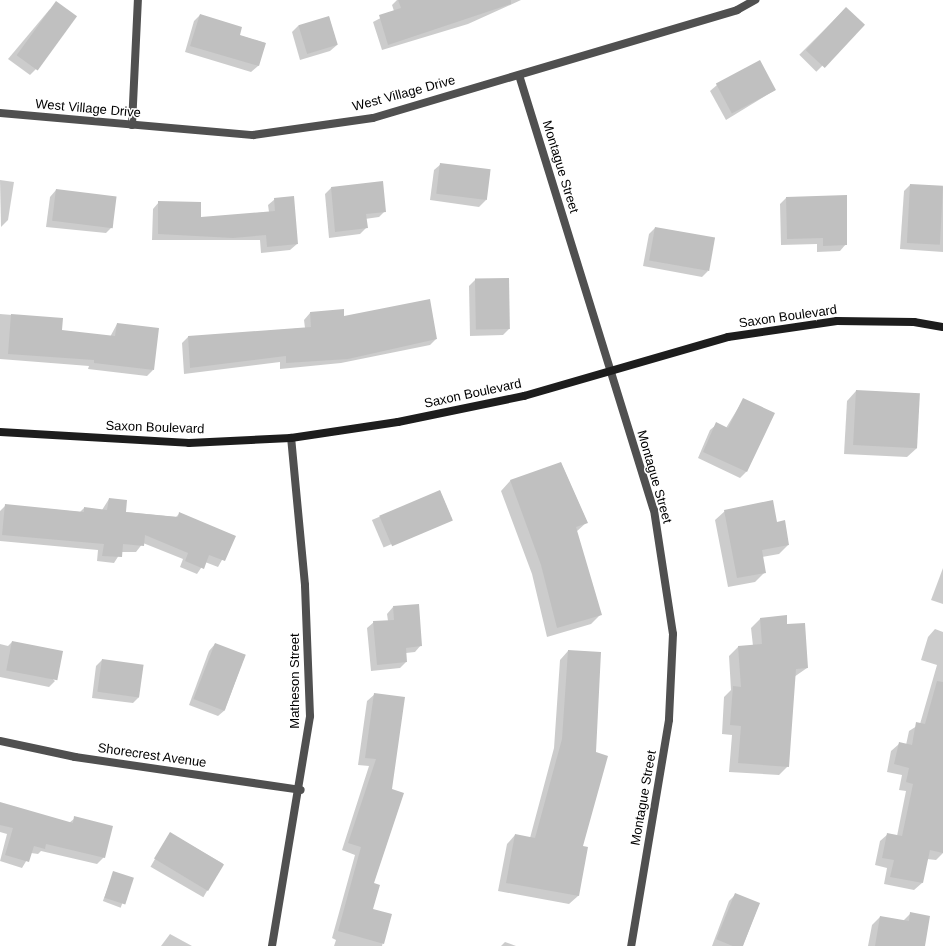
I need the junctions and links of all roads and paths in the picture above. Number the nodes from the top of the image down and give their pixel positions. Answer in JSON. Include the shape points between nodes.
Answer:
{"nodes":[{"id":1,"x":138,"y":0,"type":"edge"},
{"id":2,"x":755,"y":0,"type":"edge"},
{"id":3,"x":520,"y":75,"type":"junction"},
{"id":4,"x":0,"y":113,"type":"edge"},
{"id":5,"x":132,"y":125,"type":"junction"},
{"id":6,"x":943,"y":326,"type":"edge"},
{"id":7,"x":610,"y":370,"type":"junction"},
{"id":8,"x":0,"y":432,"type":"edge"},
{"id":9,"x":291,"y":438,"type":"junction"},
{"id":10,"x":0,"y":742,"type":"edge"},
{"id":11,"x":301,"y":790,"type":"junction"},
{"id":12,"x":272,"y":946,"type":"edge"},
{"id":13,"x":631,"y":946,"type":"edge"}],
"edges":[{"from":1,"to":5,"type":"street"},
{"from":2,"to":3,"type":"street","name":"West Village Drive","via":[[737,10]]},
{"from":3,"to":5,"type":"street","name":"West Village Drive","via":[[374,118],[253,135]]},
{"from":3,"to":7,"type":"street","name":"Montague Street"},
{"from":4,"to":5,"type":"street","name":"West Village Drive"},
{"from":6,"to":7,"type":"main road","name":"Saxon Boulevard","via":[[914,322],[837,321],[728,337]]},
{"from":7,"to":9,"type":"main road","name":"Saxon Boulevard","via":[[524,396],[398,422]]},
{"from":7,"to":13,"type":"street","name":"Montague Street","via":[[654,510],[673,634],[669,720]]},
{"from":8,"to":9,"type":"main road","name":"Saxon Boulevard","via":[[189,443]]},
{"from":9,"to":11,"type":"street","name":"Matheson Street","via":[[305,585],[310,716]]},
{"from":10,"to":11,"type":"street","name":"Shorecrest Avenue","via":[[75,757]]},
{"from":11,"to":12,"type":"street","name":"Matheson Street"}]}
